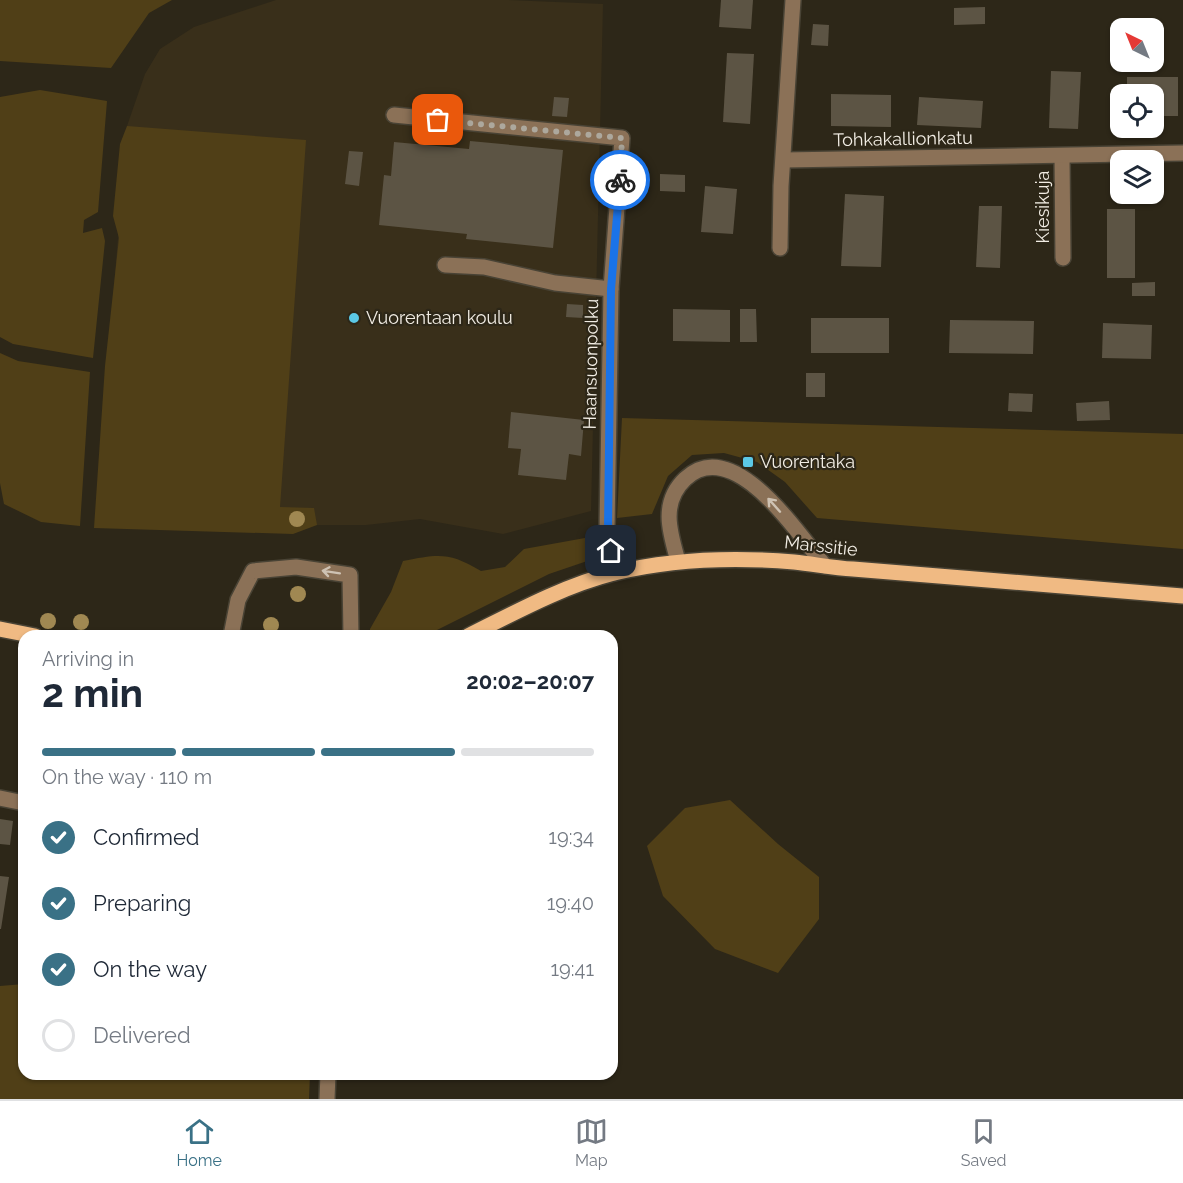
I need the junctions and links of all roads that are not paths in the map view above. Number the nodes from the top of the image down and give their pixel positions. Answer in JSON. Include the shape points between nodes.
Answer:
{"nodes":[{"id":1,"x":793,"y":0,"type":"edge"},
{"id":2,"x":394,"y":115,"type":"dead end"},
{"id":3,"x":1183,"y":153,"type":"edge"},
{"id":4,"x":1062,"y":156,"type":"junction"},
{"id":5,"x":784,"y":160,"type":"junction"},
{"id":6,"x":780,"y":248,"type":"dead end"},
{"id":7,"x":1063,"y":258,"type":"dead end"},
{"id":8,"x":445,"y":266,"type":"dead end"},
{"id":9,"x":611,"y":289,"type":"junction"},
{"id":10,"x":678,"y":561,"type":"junction"},
{"id":11,"x":825,"y":566,"type":"junction"},
{"id":12,"x":614,"y":573,"type":"junction"},
{"id":13,"x":1183,"y":596,"type":"edge"},
{"id":14,"x":0,"y":629,"type":"edge"},
{"id":15,"x":232,"y":630,"type":"edge"},
{"id":16,"x":351,"y":630,"type":"edge"},
{"id":17,"x":481,"y":630,"type":"edge"},
{"id":18,"x":18,"y":633,"type":"edge"},
{"id":19,"x":0,"y":798,"type":"edge"},
{"id":20,"x":18,"y":802,"type":"edge"},
{"id":21,"x":328,"y":1080,"type":"edge"},
{"id":22,"x":327,"y":1099,"type":"edge"}],
"edges":[{"from":1,"to":5,"type":"street"},
{"from":2,"to":9,"type":"street","name":"Haansuonpolku","via":[[622,138]]},
{"from":3,"to":4,"type":"street","name":"Tohkakallionkatu"},
{"from":4,"to":5,"type":"street","name":"Tohkakallionkatu"},
{"from":4,"to":7,"type":"street","name":"Kiesikuja"},
{"from":5,"to":6,"type":"street"},
{"from":8,"to":9,"type":"street","via":[[484,267],[555,283]]},
{"from":9,"to":12,"type":"street","name":"Haansuonpolku","via":[[608,530]]},
{"from":10,"to":11,"type":"main road","name":"Marssitie","via":[[748,559]]},
{"from":11,"to":10,"type":"street","one_way":true,"via":[[761,490],[735,471],[715,466],[693,472],[679,485],[669,505],[669,526]]},
{"from":10,"to":12,"type":"main road","name":"Marssitie"},
{"from":11,"to":13,"type":"main road","name":"Marssitie"},
{"from":12,"to":17,"type":"main road","name":"Marssitie","via":[[580,584]]},
{"from":14,"to":18,"type":"main road"},
{"from":16,"to":15,"type":"street","one_way":true,"via":[[350,575],[296,567],[253,571],[238,600]]},
{"from":19,"to":20,"type":"street"},
{"from":21,"to":22,"type":"street"}]}
